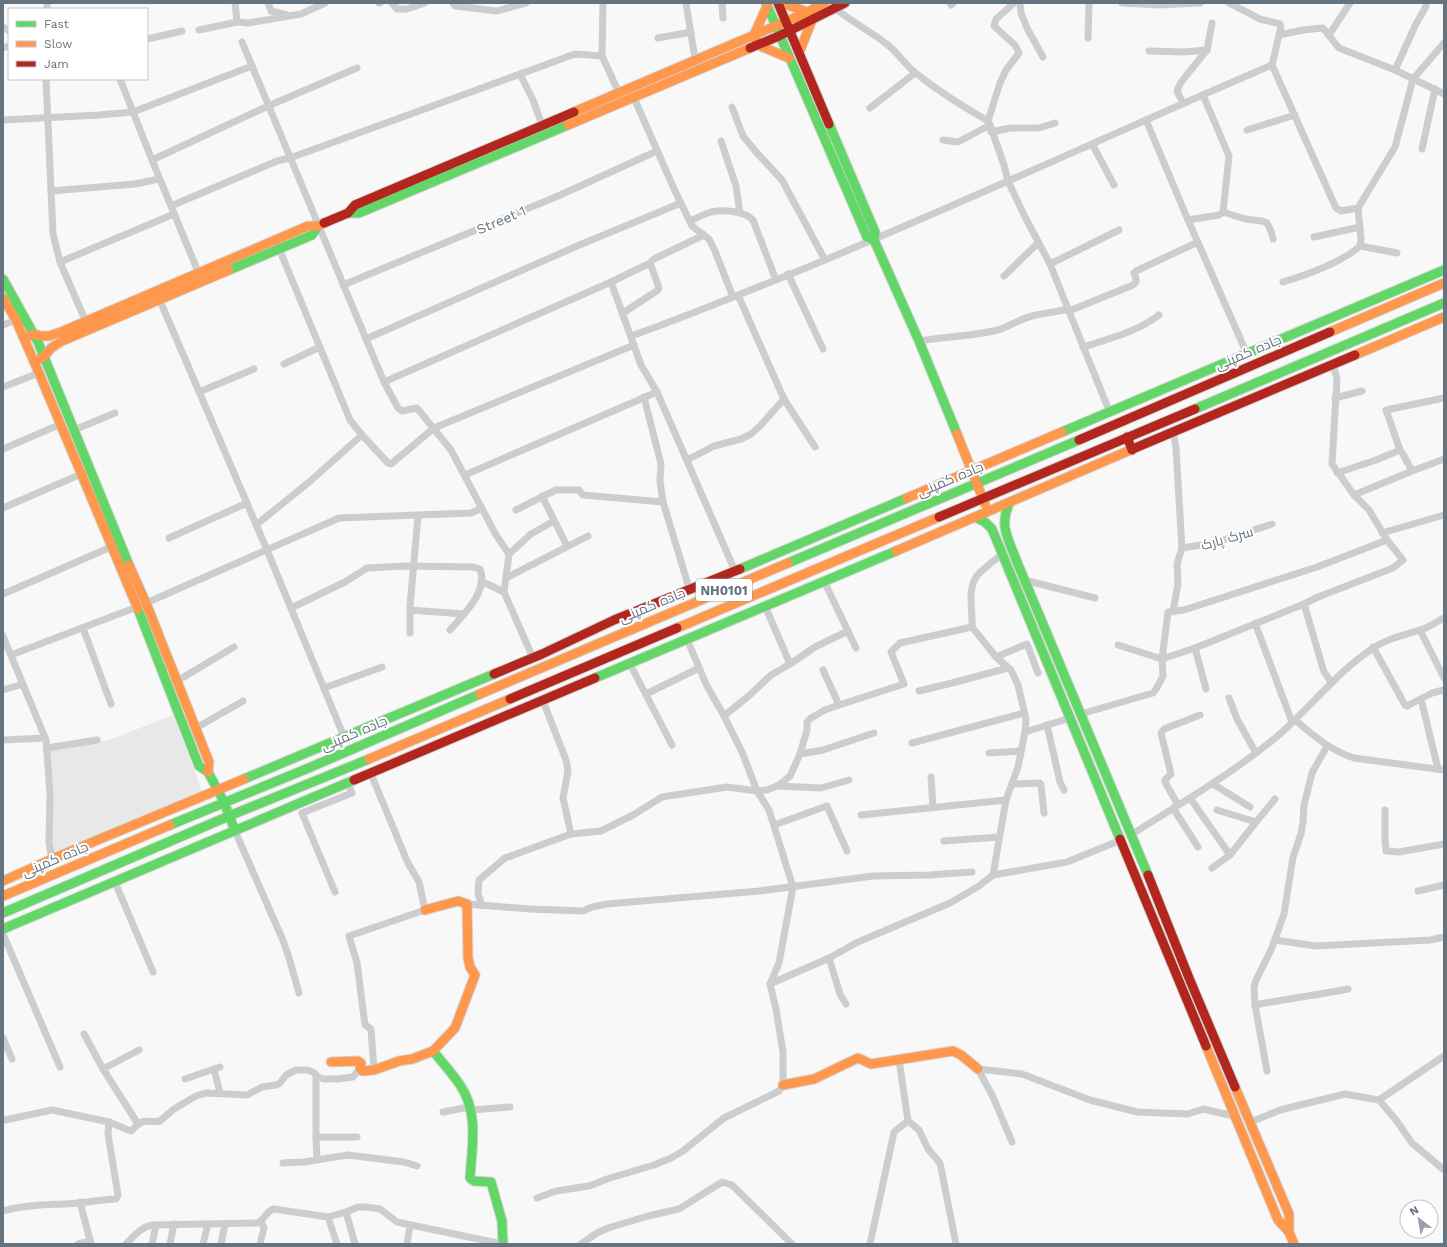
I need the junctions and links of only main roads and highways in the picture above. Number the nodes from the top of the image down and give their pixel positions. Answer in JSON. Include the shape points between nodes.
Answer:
{"nodes":[{"id":1,"x":778,"y":3,"type":"edge"},
{"id":2,"x":781,"y":3,"type":"edge"},
{"id":3,"x":824,"y":3,"type":"edge"},
{"id":4,"x":845,"y":3,"type":"edge"},
{"id":5,"x":766,"y":4,"type":"edge"},
{"id":6,"x":832,"y":6,"type":"edge"},
{"id":7,"x":810,"y":16,"type":"junction"},
{"id":8,"x":785,"y":21,"type":"junction"},
{"id":9,"x":775,"y":26,"type":"junction"},
{"id":10,"x":790,"y":31,"type":"junction"},
{"id":11,"x":754,"y":35,"type":"junction"},
{"id":12,"x":779,"y":36,"type":"junction"},
{"id":13,"x":758,"y":45,"type":"junction"},
{"id":14,"x":799,"y":53,"type":"junction"},
{"id":15,"x":789,"y":58,"type":"junction"},
{"id":16,"x":348,"y":213,"type":"junction"},
{"id":17,"x":318,"y":226,"type":"junction"},
{"id":18,"x":874,"y":240,"type":"junction"},
{"id":19,"x":1444,"y":270,"type":"edge"},
{"id":20,"x":3,"y":279,"type":"edge"},
{"id":21,"x":1444,"y":283,"type":"edge"},
{"id":22,"x":158,"y":296,"type":"junction"},
{"id":23,"x":3,"y":298,"type":"edge"},
{"id":24,"x":1444,"y":303,"type":"edge"},
{"id":25,"x":1444,"y":317,"type":"edge"},
{"id":26,"x":34,"y":334,"type":"junction"},
{"id":27,"x":24,"y":338,"type":"junction"},
{"id":28,"x":44,"y":357,"type":"junction"},
{"id":29,"x":35,"y":361,"type":"junction"},
{"id":30,"x":1127,"y":437,"type":"junction"},
{"id":31,"x":1132,"y":450,"type":"junction"},
{"id":32,"x":971,"y":470,"type":"junction"},
{"id":33,"x":976,"y":482,"type":"junction"},
{"id":34,"x":982,"y":498,"type":"junction"},
{"id":35,"x":1010,"y":502,"type":"junction"},
{"id":36,"x":988,"y":512,"type":"junction"},
{"id":37,"x":975,"y":517,"type":"junction"},
{"id":38,"x":142,"y":605,"type":"junction"},
{"id":39,"x":208,"y":772,"type":"junction"},
{"id":40,"x":217,"y":791,"type":"junction"},
{"id":41,"x":224,"y":802,"type":"junction"},
{"id":42,"x":229,"y":816,"type":"junction"},
{"id":43,"x":235,"y":831,"type":"junction"},
{"id":44,"x":1145,"y":867,"type":"junction"},
{"id":45,"x":1134,"y":872,"type":"junction"},
{"id":46,"x":3,"y":881,"type":"edge"},
{"id":47,"x":3,"y":896,"type":"edge"},
{"id":48,"x":425,"y":910,"type":"road end"},
{"id":49,"x":3,"y":913,"type":"edge"},
{"id":50,"x":3,"y":929,"type":"edge"},
{"id":51,"x":433,"y":1051,"type":"junction"},
{"id":52,"x":332,"y":1062,"type":"dead end"},
{"id":53,"x":978,"y":1068,"type":"road end"},
{"id":54,"x":783,"y":1086,"type":"road end"},
{"id":55,"x":1289,"y":1232,"type":"junction"},
{"id":56,"x":503,"y":1244,"type":"edge"},
{"id":57,"x":1294,"y":1244,"type":"edge"}],
"edges":[{"from":1,"to":8,"type":"main road"},
{"from":2,"to":7,"type":"main road"},
{"from":3,"to":7,"type":"main road"},
{"from":4,"to":6,"type":"main road"},
{"from":5,"to":9,"type":"main road"},
{"from":5,"to":11,"type":"main road"},
{"from":6,"to":7,"type":"main road"},
{"from":7,"to":8,"type":"main road"},
{"from":7,"to":10,"type":"main road"},
{"from":7,"to":14,"type":"main road"},
{"from":8,"to":9,"type":"main road"},
{"from":8,"to":10,"type":"main road"},
{"from":9,"to":11,"type":"main road"},
{"from":9,"to":12,"type":"main road"},
{"from":10,"to":12,"type":"main road"},
{"from":10,"to":14,"type":"main road"},
{"from":11,"to":13,"type":"main road"},
{"from":11,"to":16,"type":"main road","via":[[355,205]]},
{"from":12,"to":13,"type":"main road"},
{"from":12,"to":15,"type":"main road"},
{"from":13,"to":15,"type":"main road"},
{"from":13,"to":16,"type":"main road","via":[[359,213]]},
{"from":14,"to":18,"type":"main road","via":[[875,232]]},
{"from":15,"to":18,"type":"main road","via":[[867,236]]},
{"from":16,"to":17,"type":"main road"},
{"from":17,"to":22,"type":"main road","via":[[308,226],[199,274]]},
{"from":17,"to":22,"type":"main road","via":[[312,235],[280,250]]},
{"from":18,"to":32,"type":"main road","via":[[919,341]]},
{"from":19,"to":32,"type":"main road"},
{"from":20,"to":26,"type":"main road"},
{"from":21,"to":33,"type":"main road","name":"جاده کمپنی","number":"NH0101"},
{"from":22,"to":26,"type":"main road","via":[[49,336]]},
{"from":22,"to":28,"type":"main road","via":[[62,341],[51,348]]},
{"from":23,"to":27,"type":"main road"},
{"from":24,"to":30,"type":"main road","name":"جاده کمپنی","number":"NH0101"},
{"from":25,"to":31,"type":"main road"},
{"from":26,"to":27,"type":"main road"},
{"from":26,"to":28,"type":"main road"},
{"from":27,"to":29,"type":"main road"},
{"from":28,"to":29,"type":"main road"},
{"from":28,"to":38,"type":"main road","via":[[117,536]]},
{"from":29,"to":38,"type":"main road","via":[[111,547]]},
{"from":30,"to":31,"type":"main road"},
{"from":30,"to":34,"type":"main road","name":"جاده کمپنی","number":"NH0101"},
{"from":31,"to":35,"type":"main road"},
{"from":32,"to":33,"type":"main road"},
{"from":32,"to":40,"type":"main road"},
{"from":33,"to":34,"type":"main road"},
{"from":33,"to":41,"type":"main road","name":"جاده کمپنی","number":"NH0101"},
{"from":34,"to":36,"type":"main road"},
{"from":34,"to":42,"type":"main road","name":"جاده کمپنی","number":"NH0101"},
{"from":35,"to":36,"type":"main road"},
{"from":35,"to":44,"type":"main road","via":[[1005,512],[1005,530]]},
{"from":36,"to":37,"type":"main road"},
{"from":37,"to":43,"type":"main road"},
{"from":37,"to":45,"type":"main road","via":[[992,529]]},
{"from":38,"to":39,"type":"main road","via":[[196,728],[209,762]]},
{"from":38,"to":39,"type":"main road","via":[[199,766]]},
{"from":39,"to":40,"type":"main road"},
{"from":40,"to":41,"type":"main road"},
{"from":40,"to":46,"type":"main road"},
{"from":41,"to":42,"type":"main road"},
{"from":41,"to":47,"type":"main road","name":"جاده کمپنی","number":"NH0101"},
{"from":42,"to":43,"type":"main road"},
{"from":42,"to":49,"type":"main road","name":"جاده کمپنی","number":"NH0101"},
{"from":43,"to":50,"type":"main road"},
{"from":44,"to":45,"type":"main road"},
{"from":44,"to":55,"type":"main road","via":[[1289,1214]]},
{"from":45,"to":55,"type":"main road","via":[[1278,1220]]},
{"from":48,"to":51,"type":"main road","via":[[458,901],[467,904],[468,958],[475,975],[455,1028]]},
{"from":51,"to":52,"type":"main road","via":[[374,1070],[362,1071],[361,1063],[358,1061]]},
{"from":51,"to":56,"type":"main road","via":[[461,1086],[470,1109],[473,1128],[470,1178],[474,1181],[491,1182],[502,1221]]},
{"from":53,"to":54,"type":"main road","via":[[953,1052],[871,1064],[858,1058],[814,1080]]},
{"from":55,"to":57,"type":"main road"}]}
